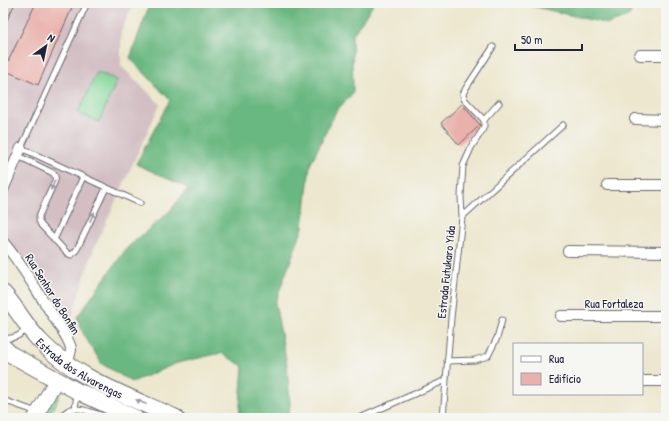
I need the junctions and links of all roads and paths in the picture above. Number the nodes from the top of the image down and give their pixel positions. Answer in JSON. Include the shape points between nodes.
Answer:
{"nodes":[{"id":1,"x":86,"y":3,"type":"edge"},
{"id":2,"x":493,"y":47,"type":"dead end"},
{"id":3,"x":640,"y":55,"type":"dead end"},
{"id":4,"x":666,"y":55,"type":"edge"},
{"id":5,"x":499,"y":104,"type":"dead end"},
{"id":6,"x":635,"y":119,"type":"dead end"},
{"id":7,"x":484,"y":120,"type":"junction"},
{"id":8,"x":666,"y":120,"type":"edge"},
{"id":9,"x":563,"y":125,"type":"dead end"},
{"id":10,"x":19,"y":152,"type":"junction"},
{"id":11,"x":83,"y":177,"type":"junction"},
{"id":12,"x":607,"y":185,"type":"dead end"},
{"id":13,"x":666,"y":185,"type":"edge"},
{"id":14,"x":106,"y":188,"type":"junction"},
{"id":15,"x":3,"y":190,"type":"edge"},
{"id":16,"x":140,"y":203,"type":"dead end"},
{"id":17,"x":462,"y":217,"type":"junction"},
{"id":18,"x":54,"y":240,"type":"junction"},
{"id":19,"x":3,"y":242,"type":"edge"},
{"id":20,"x":568,"y":251,"type":"dead end"},
{"id":21,"x":666,"y":252,"type":"edge"},
{"id":22,"x":3,"y":293,"type":"edge"},
{"id":23,"x":561,"y":316,"type":"dead end"},
{"id":24,"x":666,"y":316,"type":"edge"},
{"id":25,"x":502,"y":320,"type":"dead end"},
{"id":26,"x":28,"y":326,"type":"junction"},
{"id":27,"x":3,"y":339,"type":"edge"},
{"id":28,"x":3,"y":350,"type":"edge"},
{"id":29,"x":447,"y":361,"type":"junction"},
{"id":30,"x":66,"y":363,"type":"junction"},
{"id":31,"x":31,"y":366,"type":"junction"},
{"id":32,"x":56,"y":380,"type":"junction"},
{"id":33,"x":446,"y":380,"type":"junction"},
{"id":34,"x":643,"y":381,"type":"edge"},
{"id":35,"x":666,"y":381,"type":"edge"},
{"id":36,"x":77,"y":391,"type":"junction"},
{"id":37,"x":3,"y":400,"type":"edge"},
{"id":38,"x":75,"y":409,"type":"junction"},
{"id":39,"x":36,"y":415,"type":"edge"},
{"id":40,"x":129,"y":417,"type":"edge"},
{"id":41,"x":362,"y":417,"type":"edge"},
{"id":42,"x":58,"y":418,"type":"edge"},
{"id":43,"x":109,"y":418,"type":"edge"},
{"id":44,"x":176,"y":418,"type":"edge"},
{"id":45,"x":443,"y":418,"type":"edge"}],
"edges":[{"from":1,"to":10,"type":"lane"},
{"from":2,"to":7,"type":"lane","via":[[463,94],[464,99]]},
{"from":3,"to":4,"type":"street"},
{"from":5,"to":7,"type":"lane"},
{"from":6,"to":8,"type":"street"},
{"from":7,"to":17,"type":"lane","via":[[482,131],[463,166]]},
{"from":9,"to":17,"type":"lane","name":"Estrada Futukaro Yida"},
{"from":10,"to":11,"type":"lane"},
{"from":10,"to":15,"type":"street"},
{"from":10,"to":18,"type":"lane","one_way":true,"via":[[55,175],[55,181],[39,216],[41,225]]},
{"from":11,"to":14,"type":"lane"},
{"from":11,"to":18,"type":"lane"},
{"from":12,"to":13,"type":"street"},
{"from":14,"to":16,"type":"lane"},
{"from":18,"to":14,"type":"lane","one_way":true,"via":[[67,253],[75,252]]},
{"from":17,"to":29,"type":"lane","name":"Estrada Futukaro Yida"},
{"from":19,"to":30,"type":"street","name":"Rua Senhor do Bonfim","via":[[71,347]]},
{"from":20,"to":21,"type":"street"},
{"from":22,"to":26,"type":"main road","name":"Estrada dos Alvarengas"},
{"from":23,"to":24,"type":"street","name":"Rua Fortaleza"},
{"from":25,"to":29,"type":"lane","via":[[488,356],[474,360]]},
{"from":26,"to":27,"type":"lane","via":[[19,336]]},
{"from":26,"to":30,"type":"main road","name":"Estrada dos Alvarengas","via":[[40,341]]},
{"from":27,"to":31,"type":"lane"},
{"from":28,"to":31,"type":"main road","name":"Estrada dos Alvarengas"},
{"from":29,"to":33,"type":"lane","name":"Estrada Futukaro Yida"},
{"from":44,"to":30,"type":"main road","name":"Estrada dos Alvarengas","one_way":true,"via":[[106,386]]},
{"from":31,"to":32,"type":"main road","name":"Estrada dos Alvarengas"},
{"from":32,"to":36,"type":"main road","name":"Estrada dos Alvarengas"},
{"from":32,"to":39,"type":"street"},
{"from":33,"to":41,"type":"lane"},
{"from":33,"to":45,"type":"lane","name":"Estrada Futukaro Yida"},
{"from":34,"to":35,"type":"street"},
{"from":36,"to":38,"type":"lane"},
{"from":36,"to":40,"type":"main road","name":"Estrada dos Alvarengas"},
{"from":37,"to":39,"type":"lane"},
{"from":38,"to":42,"type":"lane"},
{"from":38,"to":43,"type":"lane"}]}
